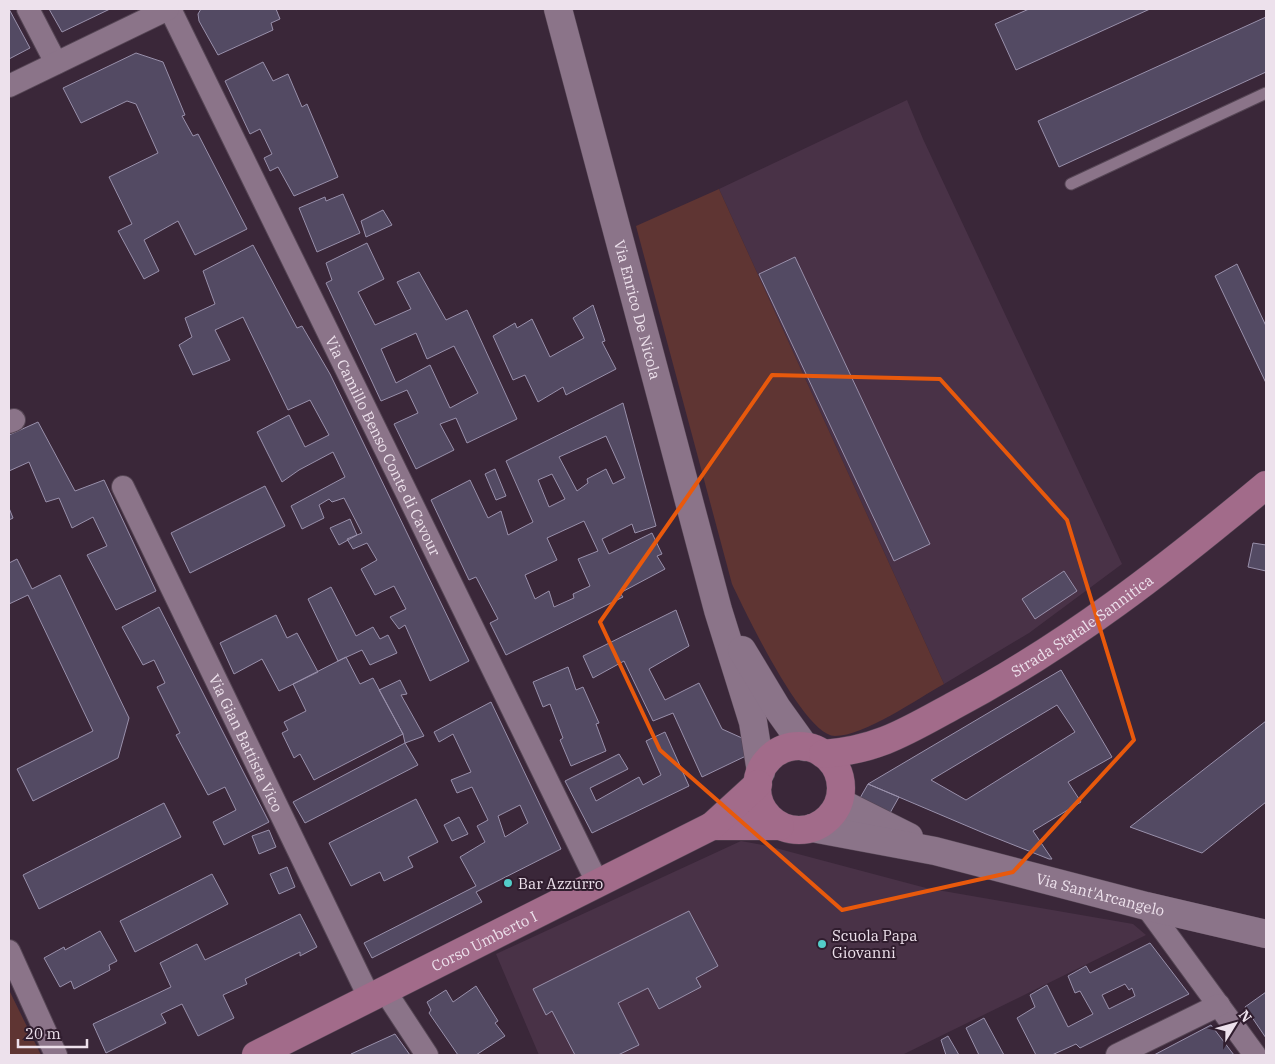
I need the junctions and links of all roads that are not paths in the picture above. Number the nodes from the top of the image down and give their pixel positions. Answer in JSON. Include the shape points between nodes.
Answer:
{"nodes":[{"id":1,"x":28,"y":9,"type":"edge"},
{"id":2,"x":169,"y":9,"type":"edge"},
{"id":3,"x":558,"y":9,"type":"edge"},
{"id":4,"x":56,"y":63,"type":"junction"},
{"id":5,"x":9,"y":86,"type":"edge"},
{"id":6,"x":1266,"y":93,"type":"edge"},
{"id":7,"x":1071,"y":184,"type":"dead end"},
{"id":8,"x":1266,"y":485,"type":"edge"},
{"id":9,"x":123,"y":486,"type":"dead end"},
{"id":10,"x":718,"y":610,"type":"junction"},
{"id":11,"x":884,"y":743,"type":"junction"},
{"id":12,"x":814,"y":750,"type":"junction"},
{"id":13,"x":759,"y":778,"type":"junction"},
{"id":14,"x":840,"y":793,"type":"junction"},
{"id":15,"x":712,"y":826,"type":"junction"},
{"id":16,"x":780,"y":826,"type":"junction"},
{"id":17,"x":812,"y":828,"type":"junction"},
{"id":18,"x":935,"y":850,"type":"junction"},
{"id":19,"x":597,"y":882,"type":"junction"},
{"id":20,"x":1146,"y":906,"type":"junction"},
{"id":21,"x":1266,"y":934,"type":"edge"},
{"id":22,"x":9,"y":951,"type":"edge"},
{"id":23,"x":378,"y":995,"type":"junction"},
{"id":24,"x":1218,"y":1005,"type":"junction"},
{"id":25,"x":56,"y":1055,"type":"edge"},
{"id":26,"x":256,"y":1055,"type":"edge"},
{"id":27,"x":427,"y":1055,"type":"edge"},
{"id":28,"x":1117,"y":1055,"type":"edge"},
{"id":29,"x":1255,"y":1055,"type":"edge"}],
"edges":[{"from":1,"to":4,"type":"street"},
{"from":2,"to":4,"type":"street"},
{"from":2,"to":19,"type":"street","name":"Via Camillo Benso Conte di Cavour"},
{"from":3,"to":10,"type":"street","name":"Via Enrico De Nicola"},
{"from":4,"to":5,"type":"street"},
{"from":6,"to":7,"type":"lane"},
{"from":8,"to":11,"type":"main road","name":"Strada Statale Sannitica","via":[[1194,546],[1087,626],[979,693]]},
{"from":9,"to":23,"type":"street","name":"Via Gian Battista Vico"},
{"from":10,"to":12,"type":"street","via":[[777,708]]},
{"from":10,"to":13,"type":"street","via":[[753,722]]},
{"from":11,"to":12,"type":"main road","name":"Strada Statale Sannitica","via":[[847,752]]},
{"from":11,"to":14,"type":"main road","name":"Strada Statale Sannitica"},
{"from":12,"to":13,"type":"main road","via":[[792,747],[779,752],[768,760]]},
{"from":12,"to":14,"type":"main road","via":[[832,762]]},
{"from":13,"to":15,"type":"main road","name":"Corso Umberto I"},
{"from":13,"to":16,"type":"main road","via":[[758,796],[762,808]]},
{"from":14,"to":17,"type":"main road","via":[[829,819]]},
{"from":14,"to":18,"type":"street"},
{"from":15,"to":16,"type":"main road","name":"Corso Umberto I"},
{"from":15,"to":19,"type":"main road","name":"Corso Umberto I"},
{"from":16,"to":17,"type":"main road","via":[[796,830]]},
{"from":17,"to":18,"type":"street"},
{"from":18,"to":20,"type":"street","name":"Via Sant'Arcangelo"},
{"from":19,"to":23,"type":"main road","name":"Corso Umberto I"},
{"from":20,"to":21,"type":"street","name":"Via Sant'Arcangelo"},
{"from":20,"to":24,"type":"street"},
{"from":22,"to":25,"type":"street"},
{"from":23,"to":26,"type":"main road","name":"Corso Umberto I"},
{"from":23,"to":27,"type":"street","name":"Via Gian Battista Vico"},
{"from":24,"to":28,"type":"street"},
{"from":24,"to":29,"type":"street"}]}
